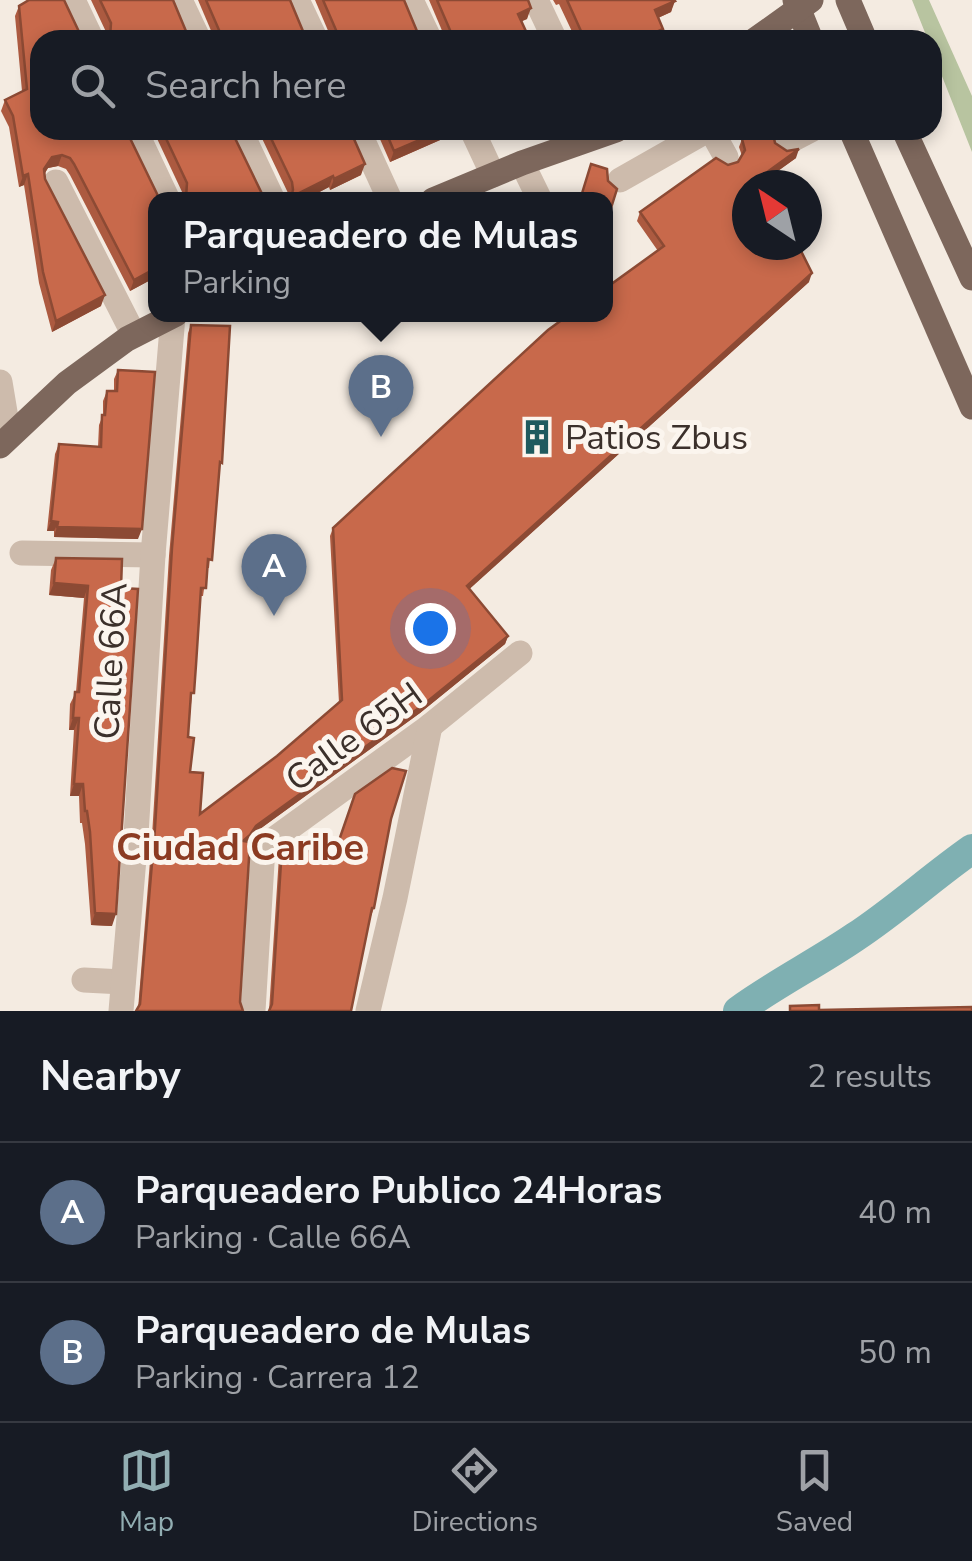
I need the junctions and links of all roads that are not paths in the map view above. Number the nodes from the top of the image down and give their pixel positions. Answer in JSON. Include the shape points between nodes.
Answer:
{"nodes":[{"id":1,"x":73,"y":0,"type":"edge"},
{"id":2,"x":180,"y":0,"type":"edge"},
{"id":3,"x":297,"y":0,"type":"edge"},
{"id":4,"x":411,"y":0,"type":"edge"},
{"id":5,"x":536,"y":0,"type":"edge"},
{"id":6,"x":848,"y":0,"type":"edge"},
{"id":7,"x":802,"y":3,"type":"edge"},
{"id":8,"x":87,"y":30,"type":"edge"},
{"id":9,"x":194,"y":30,"type":"edge"},
{"id":10,"x":311,"y":30,"type":"edge"},
{"id":11,"x":425,"y":30,"type":"edge"},
{"id":12,"x":550,"y":30,"type":"edge"},
{"id":13,"x":767,"y":30,"type":"edge"},
{"id":14,"x":809,"y":30,"type":"edge"},
{"id":15,"x":861,"y":30,"type":"edge"},
{"id":16,"x":140,"y":140,"type":"edge"},
{"id":17,"x":245,"y":140,"type":"edge"},
{"id":18,"x":363,"y":140,"type":"edge"},
{"id":19,"x":476,"y":140,"type":"edge"},
{"id":20,"x":585,"y":140,"type":"edge"},
{"id":21,"x":692,"y":140,"type":"edge"},
{"id":22,"x":716,"y":140,"type":"edge"},
{"id":23,"x":790,"y":140,"type":"edge"},
{"id":24,"x":855,"y":140,"type":"edge"},
{"id":25,"x":909,"y":140,"type":"edge"},
{"id":26,"x":786,"y":142,"type":"dead end"},
{"id":27,"x":726,"y":156,"type":"dead end"},
{"id":28,"x":522,"y":164,"type":"junction"},
{"id":29,"x":492,"y":176,"type":"junction"},
{"id":30,"x":620,"y":180,"type":"dead end"},
{"id":31,"x":56,"y":182,"type":"dead end"},
{"id":32,"x":164,"y":192,"type":"edge"},
{"id":33,"x":269,"y":192,"type":"edge"},
{"id":34,"x":386,"y":192,"type":"edge"},
{"id":35,"x":453,"y":192,"type":"edge"},
{"id":36,"x":536,"y":192,"type":"edge"},
{"id":37,"x":972,"y":278,"type":"edge"},
{"id":38,"x":160,"y":322,"type":"edge"},
{"id":39,"x":173,"y":322,"type":"edge"},
{"id":40,"x":134,"y":335,"type":"junction"},
{"id":41,"x":0,"y":382,"type":"edge"},
{"id":42,"x":972,"y":407,"type":"edge"},
{"id":43,"x":4,"y":441,"type":"edge"},
{"id":44,"x":22,"y":552,"type":"dead end"},
{"id":45,"x":153,"y":555,"type":"junction"},
{"id":46,"x":520,"y":653,"type":"dead end"},
{"id":47,"x":430,"y":726,"type":"junction"},
{"id":48,"x":84,"y":980,"type":"dead end"},
{"id":49,"x":123,"y":982,"type":"junction"},
{"id":50,"x":122,"y":1011,"type":"edge"},
{"id":51,"x":253,"y":1011,"type":"edge"},
{"id":52,"x":368,"y":1011,"type":"edge"}],
"edges":[{"from":1,"to":8,"type":"street"},
{"from":2,"to":9,"type":"street"},
{"from":3,"to":10,"type":"street"},
{"from":4,"to":11,"type":"street"},
{"from":5,"to":12,"type":"street"},
{"from":6,"to":15,"type":"main road"},
{"from":7,"to":13,"type":"main road"},
{"from":7,"to":14,"type":"main road"},
{"from":16,"to":32,"type":"street"},
{"from":17,"to":33,"type":"street"},
{"from":18,"to":34,"type":"street"},
{"from":19,"to":29,"type":"street"},
{"from":20,"to":28,"type":"main road"},
{"from":21,"to":30,"type":"street"},
{"from":22,"to":27,"type":"street"},
{"from":23,"to":26,"type":"street"},
{"from":24,"to":42,"type":"main road"},
{"from":25,"to":37,"type":"main road"},
{"from":28,"to":29,"type":"main road"},
{"from":28,"to":36,"type":"street"},
{"from":29,"to":35,"type":"main road"},
{"from":31,"to":40,"type":"street"},
{"from":38,"to":40,"type":"main road"},
{"from":39,"to":45,"type":"street","name":"Calle 66A"},
{"from":40,"to":43,"type":"main road","via":[[67,383]]},
{"from":41,"to":43,"type":"street"},
{"from":44,"to":45,"type":"street"},
{"from":45,"to":49,"type":"street","name":"Calle 66A"},
{"from":46,"to":47,"type":"street","name":"Calle 65H"},
{"from":47,"to":51,"type":"street","name":"Calle 65H","via":[[263,847]]},
{"from":47,"to":52,"type":"street"},
{"from":48,"to":49,"type":"street"},
{"from":49,"to":50,"type":"street","name":"Calle 66A"}]}
